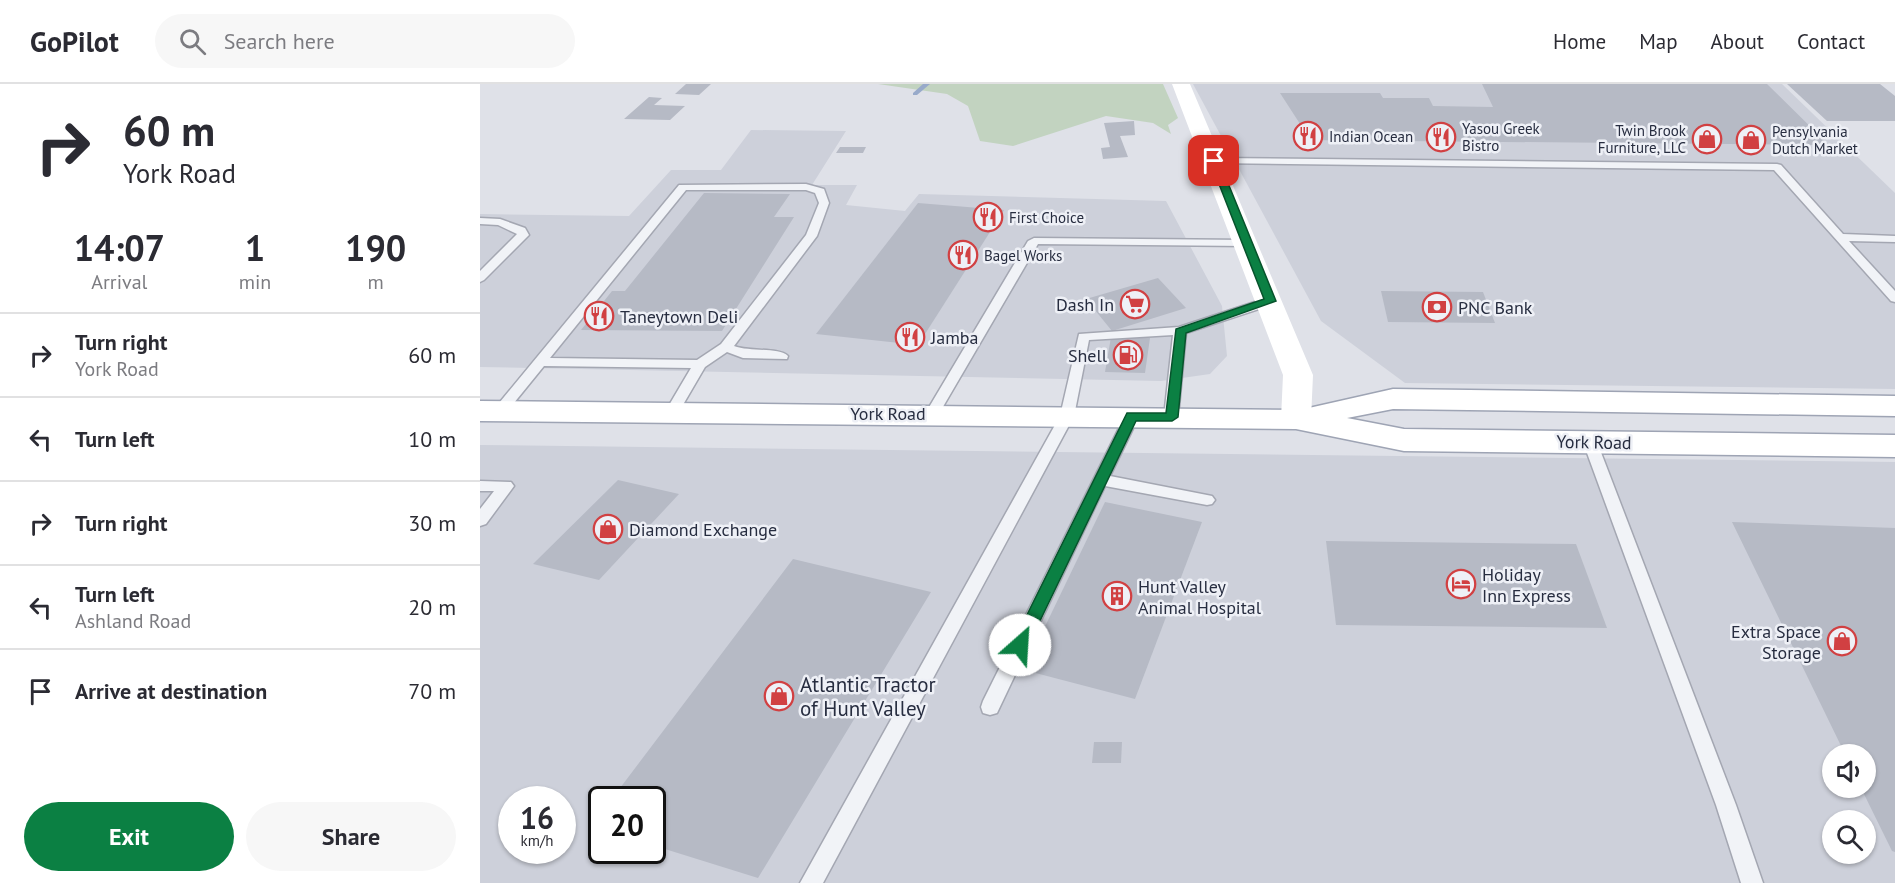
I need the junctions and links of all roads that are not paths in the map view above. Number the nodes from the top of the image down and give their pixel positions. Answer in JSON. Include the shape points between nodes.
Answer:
{"nodes":[{"id":1,"x":1181,"y":84,"type":"edge"},
{"id":2,"x":1214,"y":161,"type":"junction"},
{"id":3,"x":480,"y":221,"type":"edge"},
{"id":4,"x":1841,"y":237,"type":"junction"},
{"id":5,"x":1895,"y":239,"type":"edge"},
{"id":6,"x":1247,"y":243,"type":"junction"},
{"id":7,"x":480,"y":278,"type":"edge"},
{"id":8,"x":1895,"y":298,"type":"edge"},
{"id":9,"x":1270,"y":301,"type":"junction"},
{"id":10,"x":1180,"y":331,"type":"junction"},
{"id":11,"x":726,"y":347,"type":"junction"},
{"id":12,"x":782,"y":356,"type":"dead end"},
{"id":13,"x":539,"y":362,"type":"junction"},
{"id":14,"x":700,"y":364,"type":"junction"},
{"id":15,"x":1895,"y":406,"type":"edge"},
{"id":16,"x":490,"y":411,"type":"edge"},
{"id":17,"x":672,"y":412,"type":"junction"},
{"id":18,"x":932,"y":414,"type":"junction"},
{"id":19,"x":1068,"y":416,"type":"junction"},
{"id":20,"x":1132,"y":416,"type":"junction"},
{"id":21,"x":1172,"y":417,"type":"junction"},
{"id":22,"x":1296,"y":419,"type":"junction"},
{"id":23,"x":1590,"y":442,"type":"junction"},
{"id":24,"x":1861,"y":445,"type":"junction"},
{"id":25,"x":1895,"y":446,"type":"edge"},
{"id":26,"x":1895,"y":451,"type":"edge"},
{"id":27,"x":1101,"y":480,"type":"junction"},
{"id":28,"x":480,"y":486,"type":"edge"},
{"id":29,"x":1207,"y":500,"type":"dead end"},
{"id":30,"x":480,"y":520,"type":"edge"},
{"id":31,"x":990,"y":707,"type":"dead end"},
{"id":32,"x":811,"y":883,"type":"edge"},
{"id":33,"x":1752,"y":883,"type":"edge"}],
"edges":[{"from":1,"to":2,"type":"main road"},
{"from":2,"to":4,"type":"lane","via":[[1777,167]]},
{"from":2,"to":6,"type":"main road"},
{"from":3,"to":7,"type":"lane","via":[[513,226],[523,235]]},
{"from":4,"to":5,"type":"lane"},
{"from":4,"to":8,"type":"lane"},
{"from":6,"to":9,"type":"main road"},
{"from":6,"to":18,"type":"lane","via":[[1034,241]]},
{"from":9,"to":10,"type":"lane"},
{"from":9,"to":22,"type":"main road","via":[[1298,375]]},
{"from":10,"to":19,"type":"lane","via":[[1083,337]]},
{"from":10,"to":21,"type":"lane"},
{"from":11,"to":12,"type":"lane","via":[[743,354]]},
{"from":11,"to":13,"type":"lane","via":[[811,236],[824,203],[820,191],[806,187],[683,187]]},
{"from":11,"to":14,"type":"lane"},
{"from":13,"to":14,"type":"lane"},
{"from":13,"to":16,"type":"lane"},
{"from":14,"to":17,"type":"lane"},
{"from":15,"to":22,"type":"main road","name":"York Road","via":[[1393,399]]},
{"from":16,"to":17,"type":"main road","name":"York Road"},
{"from":17,"to":18,"type":"main road","name":"York Road"},
{"from":18,"to":19,"type":"main road","name":"York Road"},
{"from":19,"to":20,"type":"main road","name":"York Road"},
{"from":19,"to":32,"type":"lane"},
{"from":20,"to":21,"type":"main road","name":"York Road"},
{"from":20,"to":27,"type":"lane"},
{"from":21,"to":22,"type":"main road","name":"York Road"},
{"from":22,"to":23,"type":"main road","name":"York Road","via":[[1404,440]]},
{"from":23,"to":24,"type":"main road","name":"York Road"},
{"from":23,"to":33,"type":"lane"},
{"from":24,"to":25,"type":"main road","name":"York Road"},
{"from":24,"to":26,"type":"lane"},
{"from":27,"to":29,"type":"lane"},
{"from":27,"to":31,"type":"lane"},
{"from":28,"to":30,"type":"lane","via":[[506,486]]}]}
